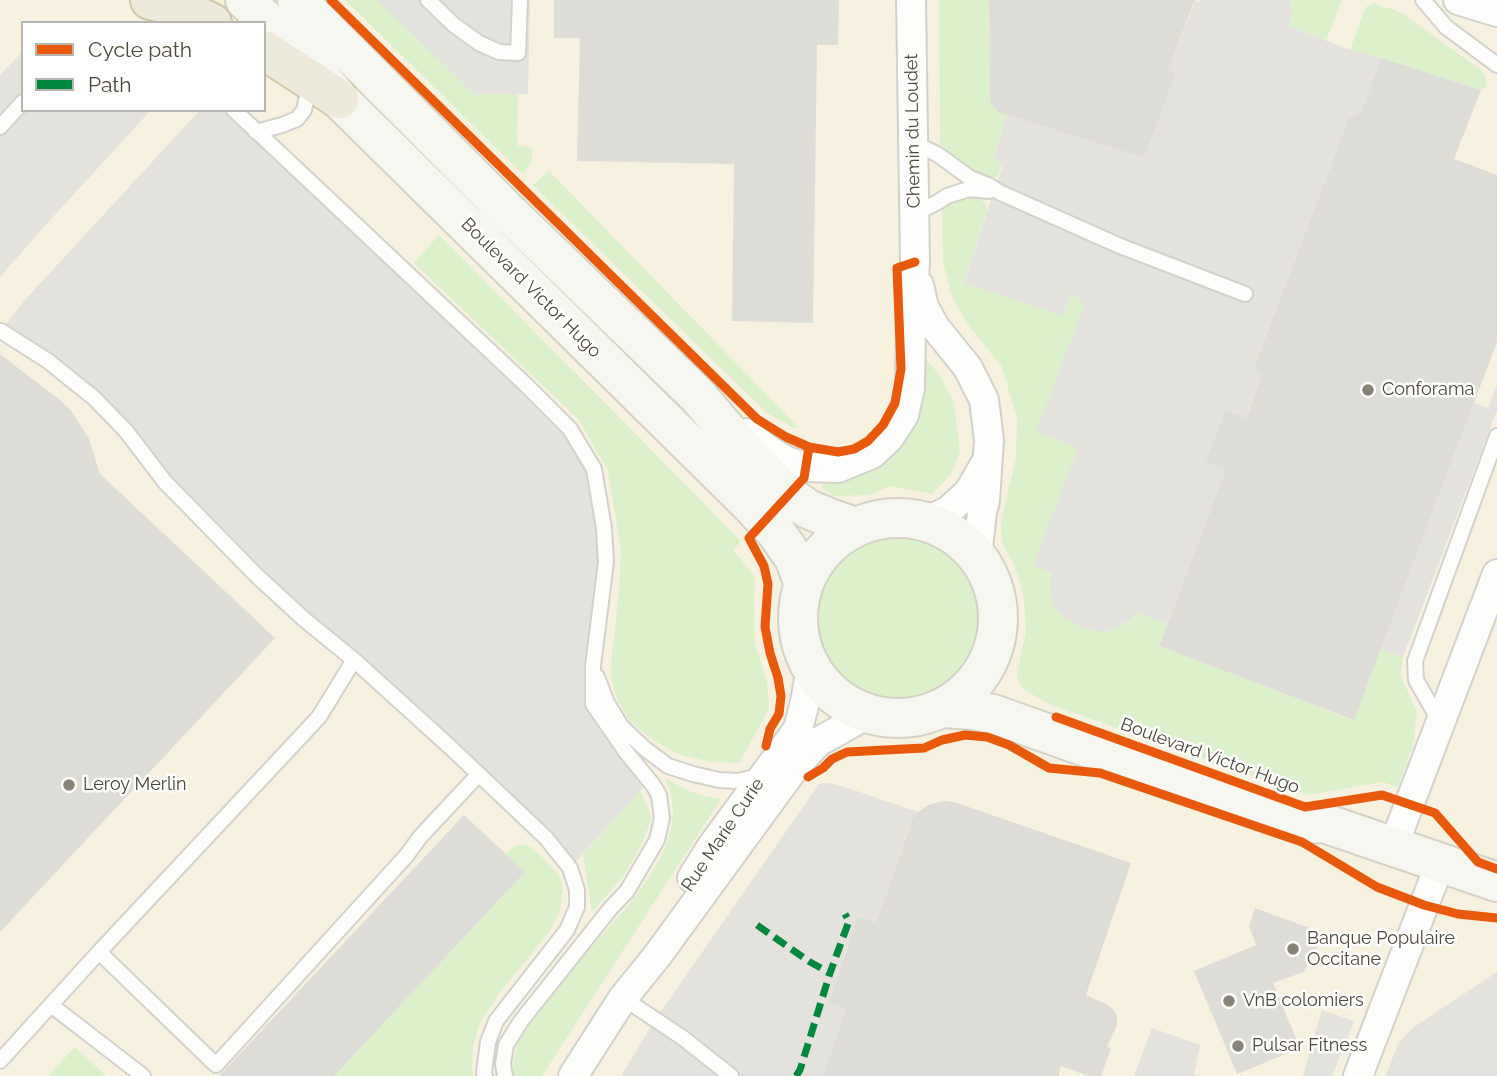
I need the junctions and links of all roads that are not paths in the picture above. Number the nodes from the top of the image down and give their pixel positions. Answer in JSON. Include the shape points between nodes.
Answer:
{"nodes":[{"id":1,"x":149,"y":0,"type":"edge"},
{"id":2,"x":245,"y":0,"type":"edge"},
{"id":3,"x":297,"y":0,"type":"edge"},
{"id":4,"x":428,"y":0,"type":"edge"},
{"id":5,"x":520,"y":0,"type":"edge"},
{"id":6,"x":911,"y":0,"type":"edge"},
{"id":7,"x":1423,"y":0,"type":"edge"},
{"id":8,"x":1458,"y":0,"type":"edge"},
{"id":9,"x":1497,"y":12,"type":"edge"},
{"id":10,"x":208,"y":21,"type":"edge"},
{"id":11,"x":266,"y":51,"type":"edge"},
{"id":12,"x":1497,"y":65,"type":"edge"},
{"id":13,"x":320,"y":82,"type":"junction"},
{"id":14,"x":21,"y":104,"type":"edge"},
{"id":15,"x":237,"y":113,"type":"edge"},
{"id":16,"x":0,"y":127,"type":"edge"},
{"id":17,"x":256,"y":132,"type":"junction"},
{"id":18,"x":914,"y":147,"type":"junction"},
{"id":19,"x":1001,"y":193,"type":"junction"},
{"id":20,"x":914,"y":214,"type":"junction"},
{"id":21,"x":915,"y":262,"type":"junction"},
{"id":22,"x":1245,"y":294,"type":"dead end"},
{"id":23,"x":1,"y":331,"type":"edge"},
{"id":24,"x":697,"y":395,"type":"junction"},
{"id":25,"x":1497,"y":436,"type":"edge"},
{"id":26,"x":987,"y":462,"type":"junction"},
{"id":27,"x":926,"y":521,"type":"junction"},
{"id":28,"x":856,"y":527,"type":"junction"},
{"id":29,"x":977,"y":556,"type":"junction"},
{"id":30,"x":1497,"y":574,"type":"edge"},
{"id":31,"x":804,"y":584,"type":"junction"},
{"id":32,"x":354,"y":660,"type":"junction"},
{"id":33,"x":988,"y":662,"type":"junction"},
{"id":34,"x":593,"y":666,"type":"junction"},
{"id":35,"x":811,"y":668,"type":"junction"},
{"id":36,"x":943,"y":708,"type":"junction"},
{"id":37,"x":868,"y":714,"type":"junction"},
{"id":38,"x":1441,"y":723,"type":"junction"},
{"id":39,"x":1048,"y":734,"type":"junction"},
{"id":40,"x":478,"y":775,"type":"junction"},
{"id":41,"x":764,"y":775,"type":"junction"},
{"id":42,"x":1302,"y":824,"type":"junction"},
{"id":43,"x":1393,"y":847,"type":"junction"},
{"id":44,"x":1433,"y":882,"type":"junction"},
{"id":45,"x":1497,"y":882,"type":"edge"},
{"id":46,"x":1497,"y":902,"type":"edge"},
{"id":47,"x":99,"y":952,"type":"junction"},
{"id":48,"x":623,"y":998,"type":"junction"},
{"id":49,"x":51,"y":1005,"type":"junction"},
{"id":50,"x":0,"y":1061,"type":"edge"},
{"id":51,"x":212,"y":1071,"type":"edge"},
{"id":52,"x":143,"y":1076,"type":"edge"},
{"id":53,"x":485,"y":1076,"type":"edge"},
{"id":54,"x":505,"y":1076,"type":"edge"},
{"id":55,"x":573,"y":1076,"type":"edge"},
{"id":56,"x":731,"y":1076,"type":"edge"},
{"id":57,"x":1358,"y":1076,"type":"edge"}],
"edges":[{"from":1,"to":10,"type":"highway","via":[[177,6]]},
{"from":2,"to":13,"type":"main road","name":"Boulevard Victor Hugo","via":[[296,49]]},
{"from":3,"to":24,"type":"main road"},
{"from":4,"to":5,"type":"lane","via":[[478,43],[499,52],[518,53]]},
{"from":6,"to":18,"type":"street","name":"Chemin du Loudet"},
{"from":7,"to":12,"type":"lane","via":[[1446,27]]},
{"from":8,"to":9,"type":"street"},
{"from":11,"to":13,"type":"highway"},
{"from":13,"to":17,"type":"lane","via":[[297,118]]},
{"from":13,"to":31,"type":"main road","name":"Boulevard Victor Hugo","via":[[751,505],[794,558]]},
{"from":14,"to":16,"type":"lane"},
{"from":15,"to":17,"type":"lane"},
{"from":17,"to":34,"type":"lane","via":[[570,429],[594,469],[604,528],[606,562]]},
{"from":18,"to":19,"type":"lane","via":[[924,148]]},
{"from":18,"to":20,"type":"street","name":"Chemin du Loudet"},
{"from":19,"to":20,"type":"lane","via":[[969,189]]},
{"from":19,"to":22,"type":"lane"},
{"from":20,"to":21,"type":"street","name":"Chemin du Loudet"},
{"from":21,"to":24,"type":"street","name":"Chemin du Loudet","via":[[910,388],[904,415],[872,454],[838,468],[787,461]]},
{"from":21,"to":26,"type":"street","name":"Chemin du Loudet","via":[[924,307],[968,368],[984,400]]},
{"from":23,"to":32,"type":"lane","via":[[94,398],[211,530]]},
{"from":24,"to":28,"type":"main road","via":[[789,496],[808,509]]},
{"from":25,"to":38,"type":"lane","via":[[1415,661],[1416,680]]},
{"from":26,"to":27,"type":"street","via":[[968,493],[948,511]]},
{"from":26,"to":29,"type":"street","name":"Chemin du Loudet"},
{"from":27,"to":28,"type":"main road","via":[[879,520]]},
{"from":27,"to":29,"type":"main road","via":[[955,535]]},
{"from":28,"to":31,"type":"main road","via":[[825,550]]},
{"from":29,"to":33,"type":"main road","via":[[989,576],[999,619]]},
{"from":30,"to":38,"type":"street"},
{"from":31,"to":35,"type":"main road","via":[[798,626]]},
{"from":32,"to":40,"type":"lane"},
{"from":32,"to":47,"type":"lane","via":[[319,717]]},
{"from":33,"to":36,"type":"main road","via":[[970,689]]},
{"from":33,"to":39,"type":"main road","name":"Boulevard Victor Hugo","via":[[995,685],[1009,704]]},
{"from":34,"to":41,"type":"lane","via":[[621,726],[668,765],[719,780]]},
{"from":34,"to":54,"type":"lane","via":[[593,704],[650,780],[659,795],[662,818],[657,840],[627,891],[506,1045]]},
{"from":35,"to":37,"type":"main road","via":[[829,692]]},
{"from":35,"to":41,"type":"street","name":"Rue Marie Curie","via":[[797,729]]},
{"from":36,"to":37,"type":"main road","via":[[906,719]]},
{"from":36,"to":39,"type":"main road","name":"Boulevard Victor Hugo","via":[[993,714]]},
{"from":37,"to":48,"type":"street","name":"Rue Marie Curie","via":[[818,742],[795,767]]},
{"from":38,"to":43,"type":"street"},
{"from":39,"to":42,"type":"main road","name":"Boulevard Victor Hugo"},
{"from":40,"to":51,"type":"lane"},
{"from":40,"to":53,"type":"lane","via":[[546,838],[570,868],[577,907],[567,930],[496,1021],[488,1042]]},
{"from":41,"to":48,"type":"street","name":"Rue Marie Curie","via":[[712,846],[647,950]]},
{"from":42,"to":43,"type":"main road","name":"Boulevard Victor Hugo","via":[[1324,823]]},
{"from":42,"to":44,"type":"main road","name":"Boulevard Victor Hugo","via":[[1318,840]]},
{"from":43,"to":45,"type":"main road","name":"Boulevard Victor Hugo"},
{"from":44,"to":46,"type":"main road","name":"Boulevard Victor Hugo"},
{"from":44,"to":57,"type":"street"},
{"from":47,"to":49,"type":"lane"},
{"from":47,"to":51,"type":"lane"},
{"from":48,"to":55,"type":"street","name":"Rue Marie Curie"},
{"from":48,"to":56,"type":"lane"},
{"from":49,"to":50,"type":"lane"},
{"from":49,"to":52,"type":"lane"}]}
